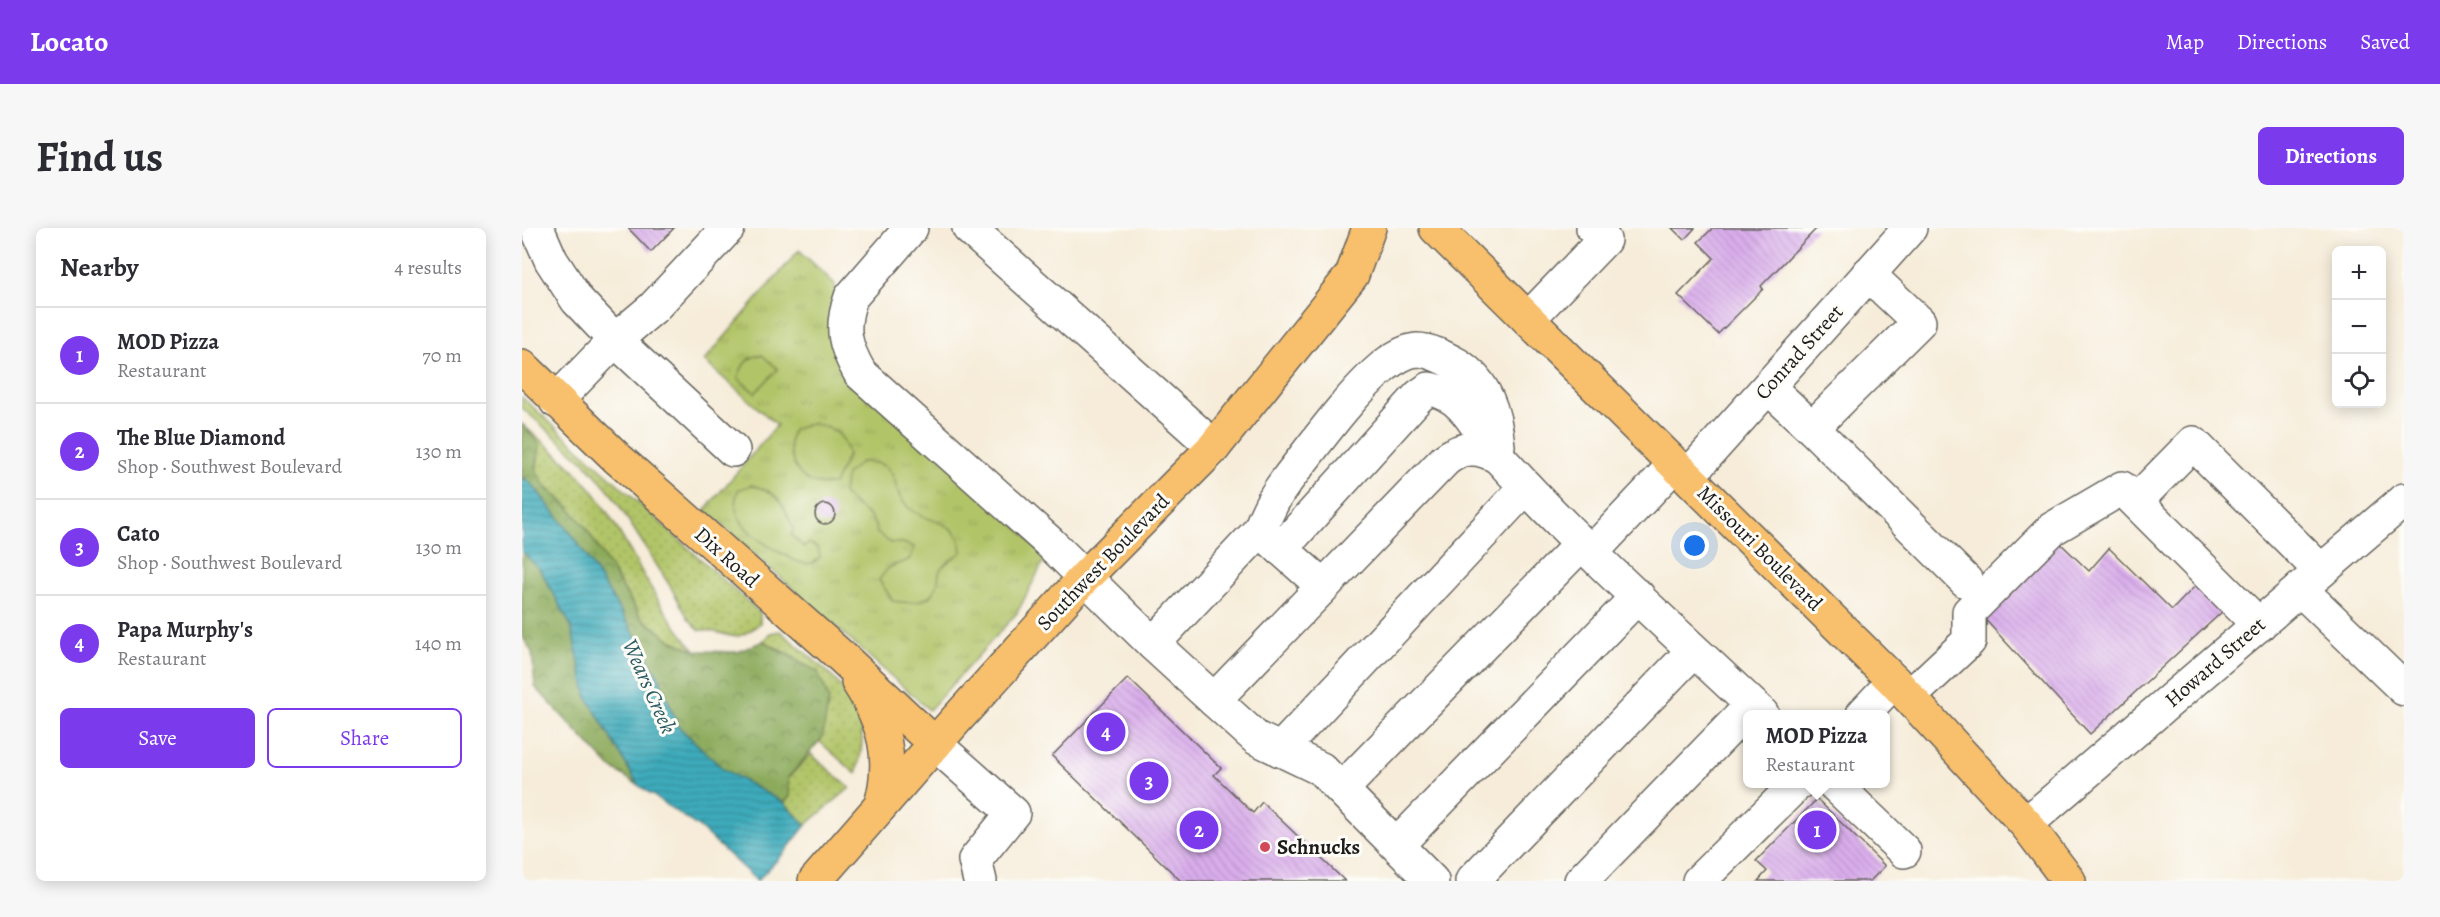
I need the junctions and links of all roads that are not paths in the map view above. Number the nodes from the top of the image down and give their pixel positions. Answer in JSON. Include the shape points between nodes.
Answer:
{"nodes":[{"id":1,"x":537,"y":228,"type":"edge"},
{"id":2,"x":728,"y":228,"type":"edge"},
{"id":3,"x":911,"y":228,"type":"edge"},
{"id":4,"x":969,"y":228,"type":"edge"},
{"id":5,"x":1370,"y":228,"type":"edge"},
{"id":6,"x":1436,"y":228,"type":"edge"},
{"id":7,"x":1593,"y":228,"type":"edge"},
{"id":8,"x":1910,"y":228,"type":"edge"},
{"id":9,"x":1868,"y":274,"type":"junction"},
{"id":10,"x":1528,"y":319,"type":"junction"},
{"id":11,"x":615,"y":340,"type":"junction"},
{"id":12,"x":522,"y":366,"type":"edge"},
{"id":13,"x":1768,"y":387,"type":"junction"},
{"id":14,"x":556,"y":401,"type":"junction"},
{"id":15,"x":1812,"y":428,"type":"junction"},
{"id":16,"x":1214,"y":447,"type":"junction"},
{"id":17,"x":733,"y":450,"type":"dead end"},
{"id":18,"x":1498,"y":457,"type":"junction"},
{"id":19,"x":1682,"y":470,"type":"junction"},
{"id":20,"x":1526,"y":487,"type":"junction"},
{"id":21,"x":2404,"y":500,"type":"edge"},
{"id":22,"x":2136,"y":501,"type":"junction"},
{"id":23,"x":1270,"y":540,"type":"junction"},
{"id":24,"x":1587,"y":547,"type":"junction"},
{"id":25,"x":1086,"y":576,"type":"junction"},
{"id":26,"x":1966,"y":580,"type":"dead end"},
{"id":27,"x":2310,"y":580,"type":"junction"},
{"id":28,"x":1323,"y":586,"type":"junction"},
{"id":29,"x":1638,"y":596,"type":"junction"},
{"id":30,"x":2259,"y":625,"type":"junction"},
{"id":31,"x":1153,"y":644,"type":"junction"},
{"id":32,"x":1693,"y":651,"type":"junction"},
{"id":33,"x":843,"y":658,"type":"junction"},
{"id":34,"x":1901,"y":689,"type":"junction"},
{"id":35,"x":2404,"y":689,"type":"edge"},
{"id":36,"x":1214,"y":700,"type":"junction"},
{"id":37,"x":1757,"y":710,"type":"edge"},
{"id":38,"x":1869,"y":710,"type":"edge"},
{"id":39,"x":1743,"y":724,"type":"edge"},
{"id":40,"x":935,"y":744,"type":"junction"},
{"id":41,"x":1280,"y":750,"type":"junction"},
{"id":42,"x":1792,"y":788,"type":"edge"},
{"id":43,"x":1839,"y":788,"type":"edge"},
{"id":44,"x":1341,"y":789,"type":"junction"},
{"id":45,"x":881,"y":805,"type":"junction"},
{"id":46,"x":2026,"y":824,"type":"junction"},
{"id":47,"x":1397,"y":845,"type":"junction"},
{"id":48,"x":1904,"y":851,"type":"dead end"},
{"id":49,"x":815,"y":881,"type":"edge"},
{"id":50,"x":980,"y":881,"type":"edge"},
{"id":51,"x":1432,"y":881,"type":"edge"},
{"id":52,"x":1472,"y":881,"type":"edge"},
{"id":53,"x":1581,"y":881,"type":"edge"},
{"id":54,"x":1699,"y":881,"type":"edge"},
{"id":55,"x":2069,"y":881,"type":"edge"}],
"edges":[{"from":1,"to":11,"type":"street","via":[[551,260],[577,300]]},
{"from":2,"to":11,"type":"street","via":[[653,308]]},
{"from":3,"to":25,"type":"street","via":[[851,297],[844,334],[850,354],[860,373]]},
{"from":4,"to":16,"type":"street"},
{"from":5,"to":16,"type":"main road","name":"Southwest Boulevard","via":[[1352,275]]},
{"from":6,"to":10,"type":"main road","name":"Missouri Boulevard"},
{"from":7,"to":10,"type":"street","via":[[1604,240]]},
{"from":8,"to":9,"type":"street","name":"Conrad Street"},
{"from":9,"to":13,"type":"street","name":"Conrad Street"},
{"from":9,"to":15,"type":"street","via":[[1919,322]]},
{"from":10,"to":19,"type":"main road","name":"Missouri Boulevard"},
{"from":11,"to":14,"type":"street"},
{"from":11,"to":17,"type":"street"},
{"from":12,"to":14,"type":"main road","name":"Dix Road"},
{"from":13,"to":15,"type":"street"},
{"from":13,"to":19,"type":"street","name":"Conrad Street"},
{"from":14,"to":33,"type":"main road","name":"Dix Road"},
{"from":15,"to":26,"type":"street"},
{"from":16,"to":25,"type":"main road","name":"Southwest Boulevard"},
{"from":18,"to":20,"type":"street"},
{"from":18,"to":23,"type":"street","via":[[1459,404],[1442,391],[1429,389]]},
{"from":18,"to":23,"type":"street","via":[[1489,405],[1474,377],[1446,358],[1417,351],[1396,357],[1382,367],[1315,443],[1277,496]]},
{"from":18,"to":28,"type":"street","via":[[1484,449],[1468,448],[1445,460]]},
{"from":19,"to":24,"type":"street","name":"Conrad Street"},
{"from":19,"to":34,"type":"main road","name":"Missouri Boulevard"},
{"from":20,"to":24,"type":"street"},
{"from":20,"to":41,"type":"street"},
{"from":21,"to":27,"type":"street","name":"Howard Street"},
{"from":22,"to":27,"type":"street","via":[[2193,443]]},
{"from":22,"to":30,"type":"street"},
{"from":22,"to":34,"type":"street","via":[[2122,488],[2052,529],[1969,612],[1969,641]]},
{"from":23,"to":28,"type":"street"},
{"from":23,"to":31,"type":"street"},
{"from":24,"to":29,"type":"street"},
{"from":24,"to":44,"type":"street","name":"Conrad Street"},
{"from":25,"to":31,"type":"street"},
{"from":25,"to":40,"type":"main road","name":"Southwest Boulevard"},
{"from":27,"to":30,"type":"street","name":"Howard Street"},
{"from":27,"to":35,"type":"street"},
{"from":28,"to":36,"type":"street"},
{"from":29,"to":32,"type":"street"},
{"from":29,"to":47,"type":"street"},
{"from":30,"to":46,"type":"street","name":"Howard Street"},
{"from":31,"to":36,"type":"street"},
{"from":32,"to":37,"type":"street"},
{"from":32,"to":52,"type":"street"},
{"from":33,"to":40,"type":"main road","name":"Dix Road"},
{"from":33,"to":45,"type":"main road","via":[[872,704],[882,735],[889,764]]},
{"from":34,"to":38,"type":"street"},
{"from":34,"to":46,"type":"main road","name":"Missouri Boulevard"},
{"from":36,"to":41,"type":"street","via":[[1256,738]]},
{"from":39,"to":53,"type":"street"},
{"from":40,"to":45,"type":"main road","name":"Southwest Boulevard"},
{"from":40,"to":50,"type":"street","via":[[1013,813],[975,860]]},
{"from":41,"to":44,"type":"street","via":[[1321,769]]},
{"from":42,"to":54,"type":"street"},
{"from":43,"to":48,"type":"street"},
{"from":44,"to":47,"type":"street"},
{"from":45,"to":49,"type":"main road","name":"Southwest Boulevard"},
{"from":46,"to":55,"type":"main road","name":"Missouri Boulevard"},
{"from":47,"to":51,"type":"street"}]}
